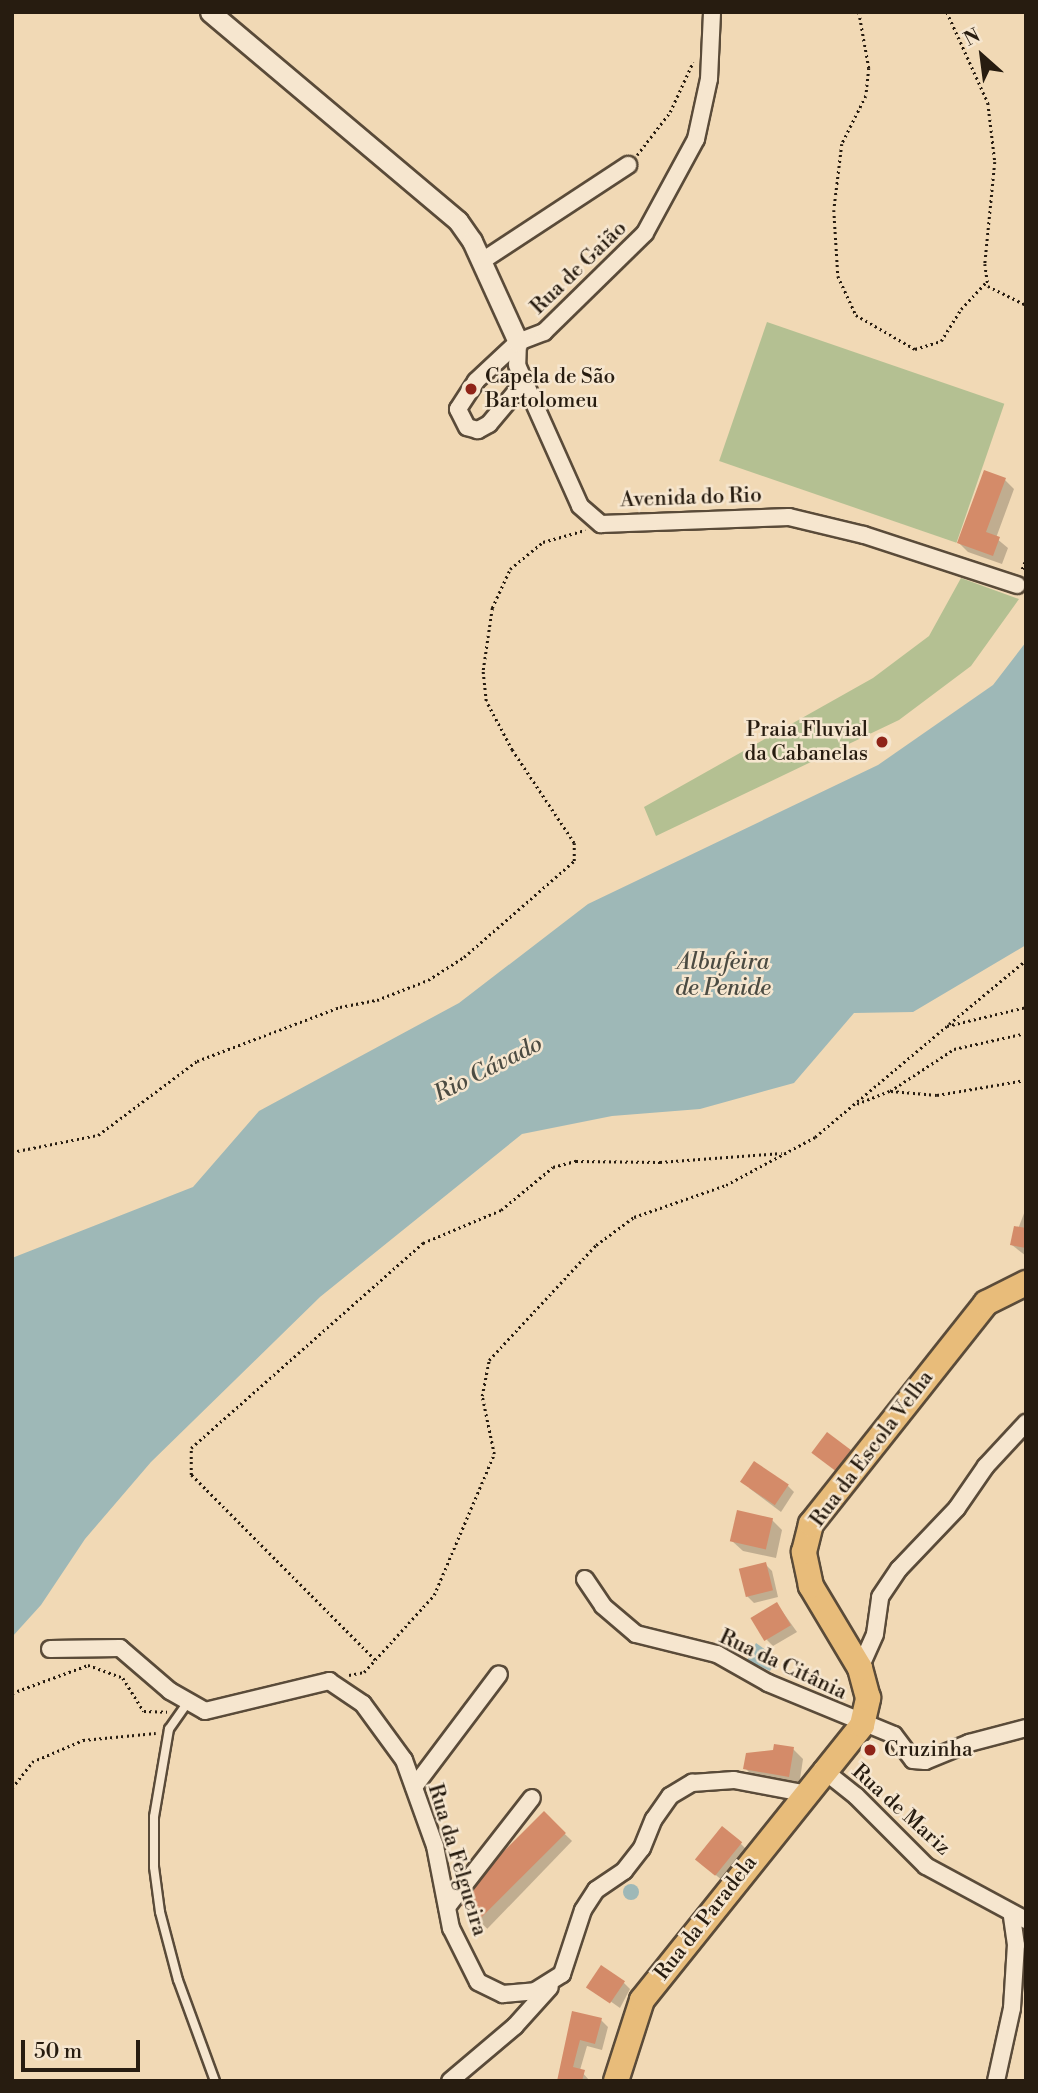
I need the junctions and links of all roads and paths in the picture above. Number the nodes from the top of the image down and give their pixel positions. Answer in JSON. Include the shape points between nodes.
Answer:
{"nodes":[{"id":1,"x":210,"y":12,"type":"edge"},
{"id":2,"x":712,"y":12,"type":"edge"},
{"id":3,"x":859,"y":12,"type":"edge"},
{"id":4,"x":947,"y":12,"type":"edge"},
{"id":5,"x":711,"y":32,"type":"junction"},
{"id":6,"x":628,"y":165,"type":"joint"},
{"id":7,"x":482,"y":261,"type":"junction"},
{"id":8,"x":987,"y":281,"type":"junction"},
{"id":9,"x":1026,"y":305,"type":"edge"},
{"id":10,"x":518,"y":342,"type":"junction"},
{"id":11,"x":524,"y":381,"type":"junction"},
{"id":12,"x":601,"y":524,"type":"junction"},
{"id":13,"x":1017,"y":586,"type":"dead end"},
{"id":14,"x":1026,"y":960,"type":"edge"},
{"id":15,"x":1026,"y":1007,"type":"edge"},
{"id":16,"x":947,"y":1026,"type":"junction"},
{"id":17,"x":1026,"y":1033,"type":"edge"},
{"id":18,"x":1026,"y":1080,"type":"edge"},
{"id":19,"x":890,"y":1091,"type":"junction"},
{"id":20,"x":852,"y":1106,"type":"junction"},
{"id":21,"x":12,"y":1152,"type":"edge"},
{"id":22,"x":785,"y":1153,"type":"junction"},
{"id":23,"x":1026,"y":1283,"type":"edge"},
{"id":24,"x":1026,"y":1423,"type":"edge"},
{"id":25,"x":585,"y":1579,"type":"dead end"},
{"id":26,"x":50,"y":1649,"type":"dead end"},
{"id":27,"x":375,"y":1660,"type":"junction"},
{"id":28,"x":860,"y":1668,"type":"junction"},
{"id":29,"x":499,"y":1674,"type":"dead end"},
{"id":30,"x":329,"y":1681,"type":"junction"},
{"id":31,"x":12,"y":1693,"type":"edge"},
{"id":32,"x":183,"y":1707,"type":"junction"},
{"id":33,"x":862,"y":1725,"type":"junction"},
{"id":34,"x":1026,"y":1728,"type":"edge"},
{"id":35,"x":169,"y":1730,"type":"junction"},
{"id":36,"x":822,"y":1769,"type":"junction"},
{"id":37,"x":414,"y":1787,"type":"junction"},
{"id":38,"x":12,"y":1788,"type":"edge"},
{"id":39,"x":803,"y":1793,"type":"junction"},
{"id":40,"x":532,"y":1798,"type":"dead end"},
{"id":41,"x":447,"y":1906,"type":"junction"},
{"id":42,"x":1019,"y":1918,"type":"edge"},
{"id":43,"x":562,"y":1973,"type":"junction"},
{"id":44,"x":456,"y":2078,"type":"edge"},
{"id":45,"x":215,"y":2081,"type":"edge"},
{"id":46,"x":616,"y":2081,"type":"edge"},
{"id":47,"x":996,"y":2081,"type":"edge"}],
"edges":[{"from":1,"to":7,"type":"street","name":"Avenida do Rio","via":[[440,204],[472,241]]},
{"from":2,"to":5,"type":"street","name":"Rua de Gaião"},
{"from":3,"to":8,"type":"path","via":[[869,68],[866,96],[842,144],[834,210],[838,276],[856,315],[915,349],[941,341],[961,309]]},
{"from":4,"to":8,"type":"path","via":[[988,103],[995,162]]},
{"from":5,"to":6,"type":"path","via":[[700,43],[670,112]]},
{"from":5,"to":10,"type":"street","name":"Rua de Gaião","via":[[709,79],[696,139],[645,233],[544,332]]},
{"from":6,"to":7,"type":"street"},
{"from":7,"to":10,"type":"street","name":"Avenida do Rio"},
{"from":8,"to":9,"type":"path","via":[[1001,296]]},
{"from":10,"to":11,"type":"street","name":"Avenida do Rio","via":[[517,365]]},
{"from":10,"to":11,"type":"street","name":"Rua de Gaião","via":[[461,400],[458,409],[467,427],[478,430],[489,424]]},
{"from":11,"to":12,"type":"street","name":"Avenida do Rio","via":[[580,506]]},
{"from":12,"to":13,"type":"street","name":"Avenida do Rio","via":[[789,517],[864,536]]},
{"from":12,"to":21,"type":"path","via":[[543,542],[510,569],[492,608],[483,670],[486,701],[512,750],[575,843],[574,860],[474,949],[428,981],[377,1000],[340,1007],[197,1061],[98,1135]]},
{"from":14,"to":16,"type":"path"},
{"from":15,"to":16,"type":"path"},
{"from":16,"to":20,"type":"path"},
{"from":17,"to":19,"type":"path","via":[[954,1049]]},
{"from":18,"to":19,"type":"path","via":[[937,1095]]},
{"from":19,"to":20,"type":"path"},
{"from":20,"to":22,"type":"path","via":[[815,1137]]},
{"from":22,"to":27,"type":"path","via":[[726,1185],[635,1217],[596,1245],[489,1360],[482,1395],[494,1454],[434,1595]]},
{"from":22,"to":27,"type":"path","via":[[660,1162],[576,1161],[552,1167],[501,1210],[423,1243],[191,1448],[191,1475]]},
{"from":23,"to":28,"type":"main road","name":"Rua da Escola Velha","via":[[986,1303],[811,1524],[804,1552],[811,1586]]},
{"from":24,"to":28,"type":"street","via":[[880,1597],[875,1634]]},
{"from":25,"to":33,"type":"street","name":"Rua da Citânia","via":[[603,1606],[636,1634],[717,1654]]},
{"from":26,"to":32,"type":"street","via":[[120,1648]]},
{"from":27,"to":30,"type":"path","via":[[364,1672]]},
{"from":28,"to":33,"type":"main road","name":"Rua da Escola Velha","via":[[868,1698]]},
{"from":29,"to":37,"type":"street"},
{"from":30,"to":32,"type":"street","via":[[205,1710]]},
{"from":30,"to":37,"type":"street","name":"Rua da Felgueira","via":[[363,1704],[404,1760]]},
{"from":31,"to":32,"type":"path","via":[[88,1665],[123,1678],[144,1711]]},
{"from":32,"to":35,"type":"lane"},
{"from":33,"to":34,"type":"street","name":"Rua da Citânia","via":[[894,1735],[912,1760],[925,1761]]},
{"from":33,"to":36,"type":"main road","name":"Rua da Paradela"},
{"from":35,"to":38,"type":"path","via":[[83,1740],[32,1762]]},
{"from":35,"to":45,"type":"lane","via":[[154,1817],[154,1867],[178,1980]]},
{"from":36,"to":39,"type":"main road","name":"Rua da Paradela"},
{"from":36,"to":42,"type":"street","name":"Rua de Mariz","via":[[926,1866]]},
{"from":37,"to":41,"type":"street","name":"Rua da Felgueira","via":[[435,1846]]},
{"from":39,"to":43,"type":"street","via":[[734,1780],[692,1783],[670,1796],[642,1848],[624,1871],[596,1890],[583,1910]]},
{"from":39,"to":46,"type":"main road","name":"Rua da Paradela","via":[[642,2000]]},
{"from":40,"to":41,"type":"street"},
{"from":41,"to":43,"type":"street","name":"Rua da Felgueira","via":[[451,1928],[478,1982],[503,1994],[535,1991]]},
{"from":42,"to":47,"type":"street","via":[[1012,2008]]},
{"from":43,"to":44,"type":"street","via":[[515,2026]]}]}
